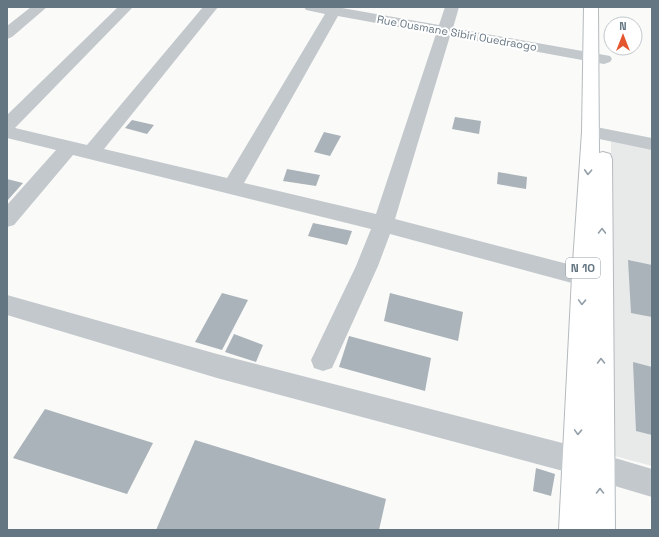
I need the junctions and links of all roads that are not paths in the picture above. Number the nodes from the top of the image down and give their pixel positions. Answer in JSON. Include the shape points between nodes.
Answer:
{"nodes":[{"id":1,"x":40,"y":7,"type":"edge"},
{"id":2,"x":126,"y":7,"type":"edge"},
{"id":3,"x":211,"y":7,"type":"edge"},
{"id":4,"x":311,"y":7,"type":"edge"},
{"id":5,"x":452,"y":7,"type":"edge"},
{"id":6,"x":591,"y":7,"type":"edge"},
{"id":7,"x":605,"y":7,"type":"edge"},
{"id":8,"x":335,"y":9,"type":"edge"},
{"id":9,"x":445,"y":31,"type":"junction"},
{"id":10,"x":7,"y":34,"type":"edge"},
{"id":11,"x":598,"y":58,"type":"junction"},
{"id":12,"x":7,"y":125,"type":"edge"},
{"id":13,"x":7,"y":132,"type":"edge"},
{"id":14,"x":597,"y":133,"type":"junction"},
{"id":15,"x":652,"y":144,"type":"edge"},
{"id":16,"x":69,"y":147,"type":"junction"},
{"id":17,"x":91,"y":153,"type":"junction"},
{"id":18,"x":232,"y":186,"type":"junction"},
{"id":19,"x":7,"y":219,"type":"edge"},
{"id":20,"x":383,"y":224,"type":"junction"},
{"id":21,"x":582,"y":277,"type":"junction"},
{"id":22,"x":7,"y":305,"type":"edge"},
{"id":23,"x":323,"y":360,"type":"dead end"},
{"id":24,"x":589,"y":464,"type":"junction"},
{"id":25,"x":652,"y":483,"type":"edge"},
{"id":26,"x":574,"y":530,"type":"edge"},
{"id":27,"x":600,"y":530,"type":"edge"}],
"edges":[{"from":1,"to":10,"type":"street"},
{"from":2,"to":12,"type":"street"},
{"from":3,"to":17,"type":"street"},
{"from":4,"to":8,"type":"street","name":"Rue Ousmane Sibiri Ouedraogo"},
{"from":5,"to":9,"type":"street"},
{"from":6,"to":11,"type":"main road","number":"N 10"},
{"from":7,"to":11,"type":"main road","number":"N 10"},
{"from":8,"to":9,"type":"street","name":"Rue Ousmane Sibiri Ouedraogo"},
{"from":8,"to":18,"type":"street"},
{"from":9,"to":11,"type":"street","name":"Rue Ousmane Sibiri Ouedraogo"},
{"from":9,"to":20,"type":"street"},
{"from":11,"to":14,"type":"main road","number":"N 10"},
{"from":13,"to":16,"type":"street"},
{"from":14,"to":15,"type":"street"},
{"from":14,"to":21,"type":"main road","number":"N 10","one_way":true},
{"from":24,"to":14,"type":"main road","number":"N 10","one_way":true},
{"from":16,"to":17,"type":"street"},
{"from":16,"to":19,"type":"street"},
{"from":17,"to":18,"type":"street"},
{"from":18,"to":20,"type":"street"},
{"from":20,"to":21,"type":"street"},
{"from":20,"to":23,"type":"street","via":[[367,266]]},
{"from":21,"to":24,"type":"main road","number":"N 10","one_way":true},
{"from":22,"to":24,"type":"street","via":[[225,368]]},
{"from":24,"to":25,"type":"street"},
{"from":24,"to":26,"type":"main road","number":"N 10"},
{"from":27,"to":24,"type":"main road","number":"N 10","one_way":true}]}
